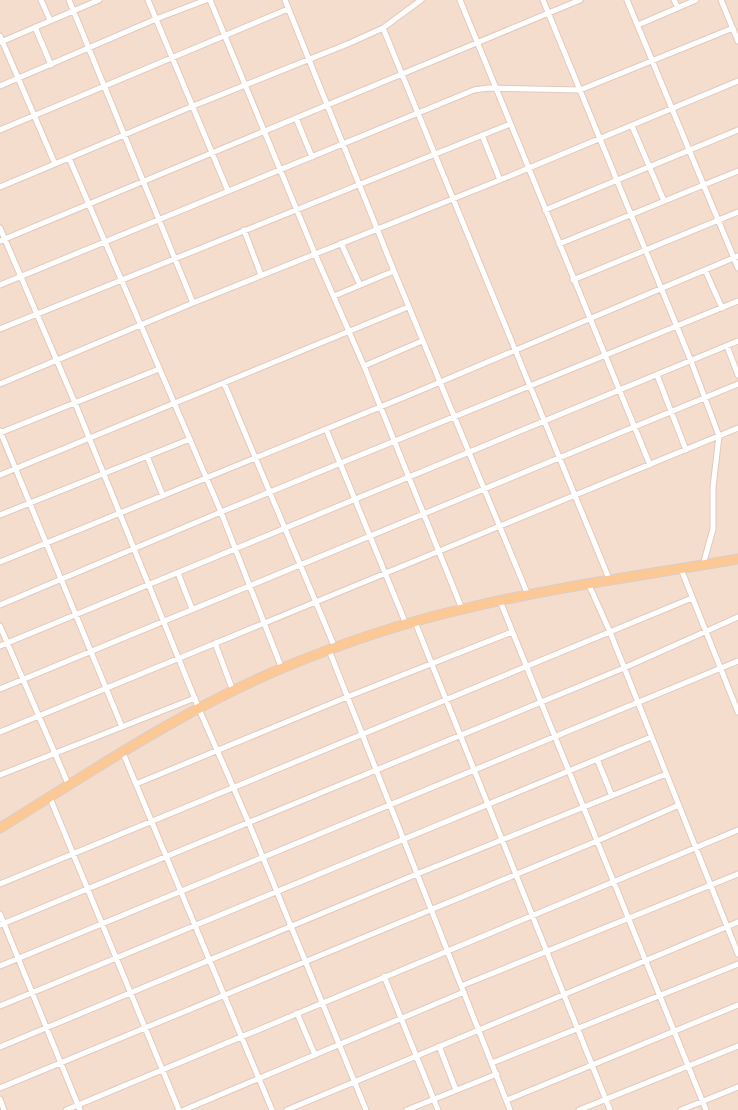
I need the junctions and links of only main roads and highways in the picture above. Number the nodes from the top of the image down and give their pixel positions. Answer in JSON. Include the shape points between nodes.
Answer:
{"nodes":[{"id":1,"x":738,"y":559,"type":"edge"},
{"id":2,"x":0,"y":828,"type":"edge"}],
"edges":[{"from":1,"to":2,"type":"main road","via":[[462,609],[332,649],[282,668],[199,709]]}]}
